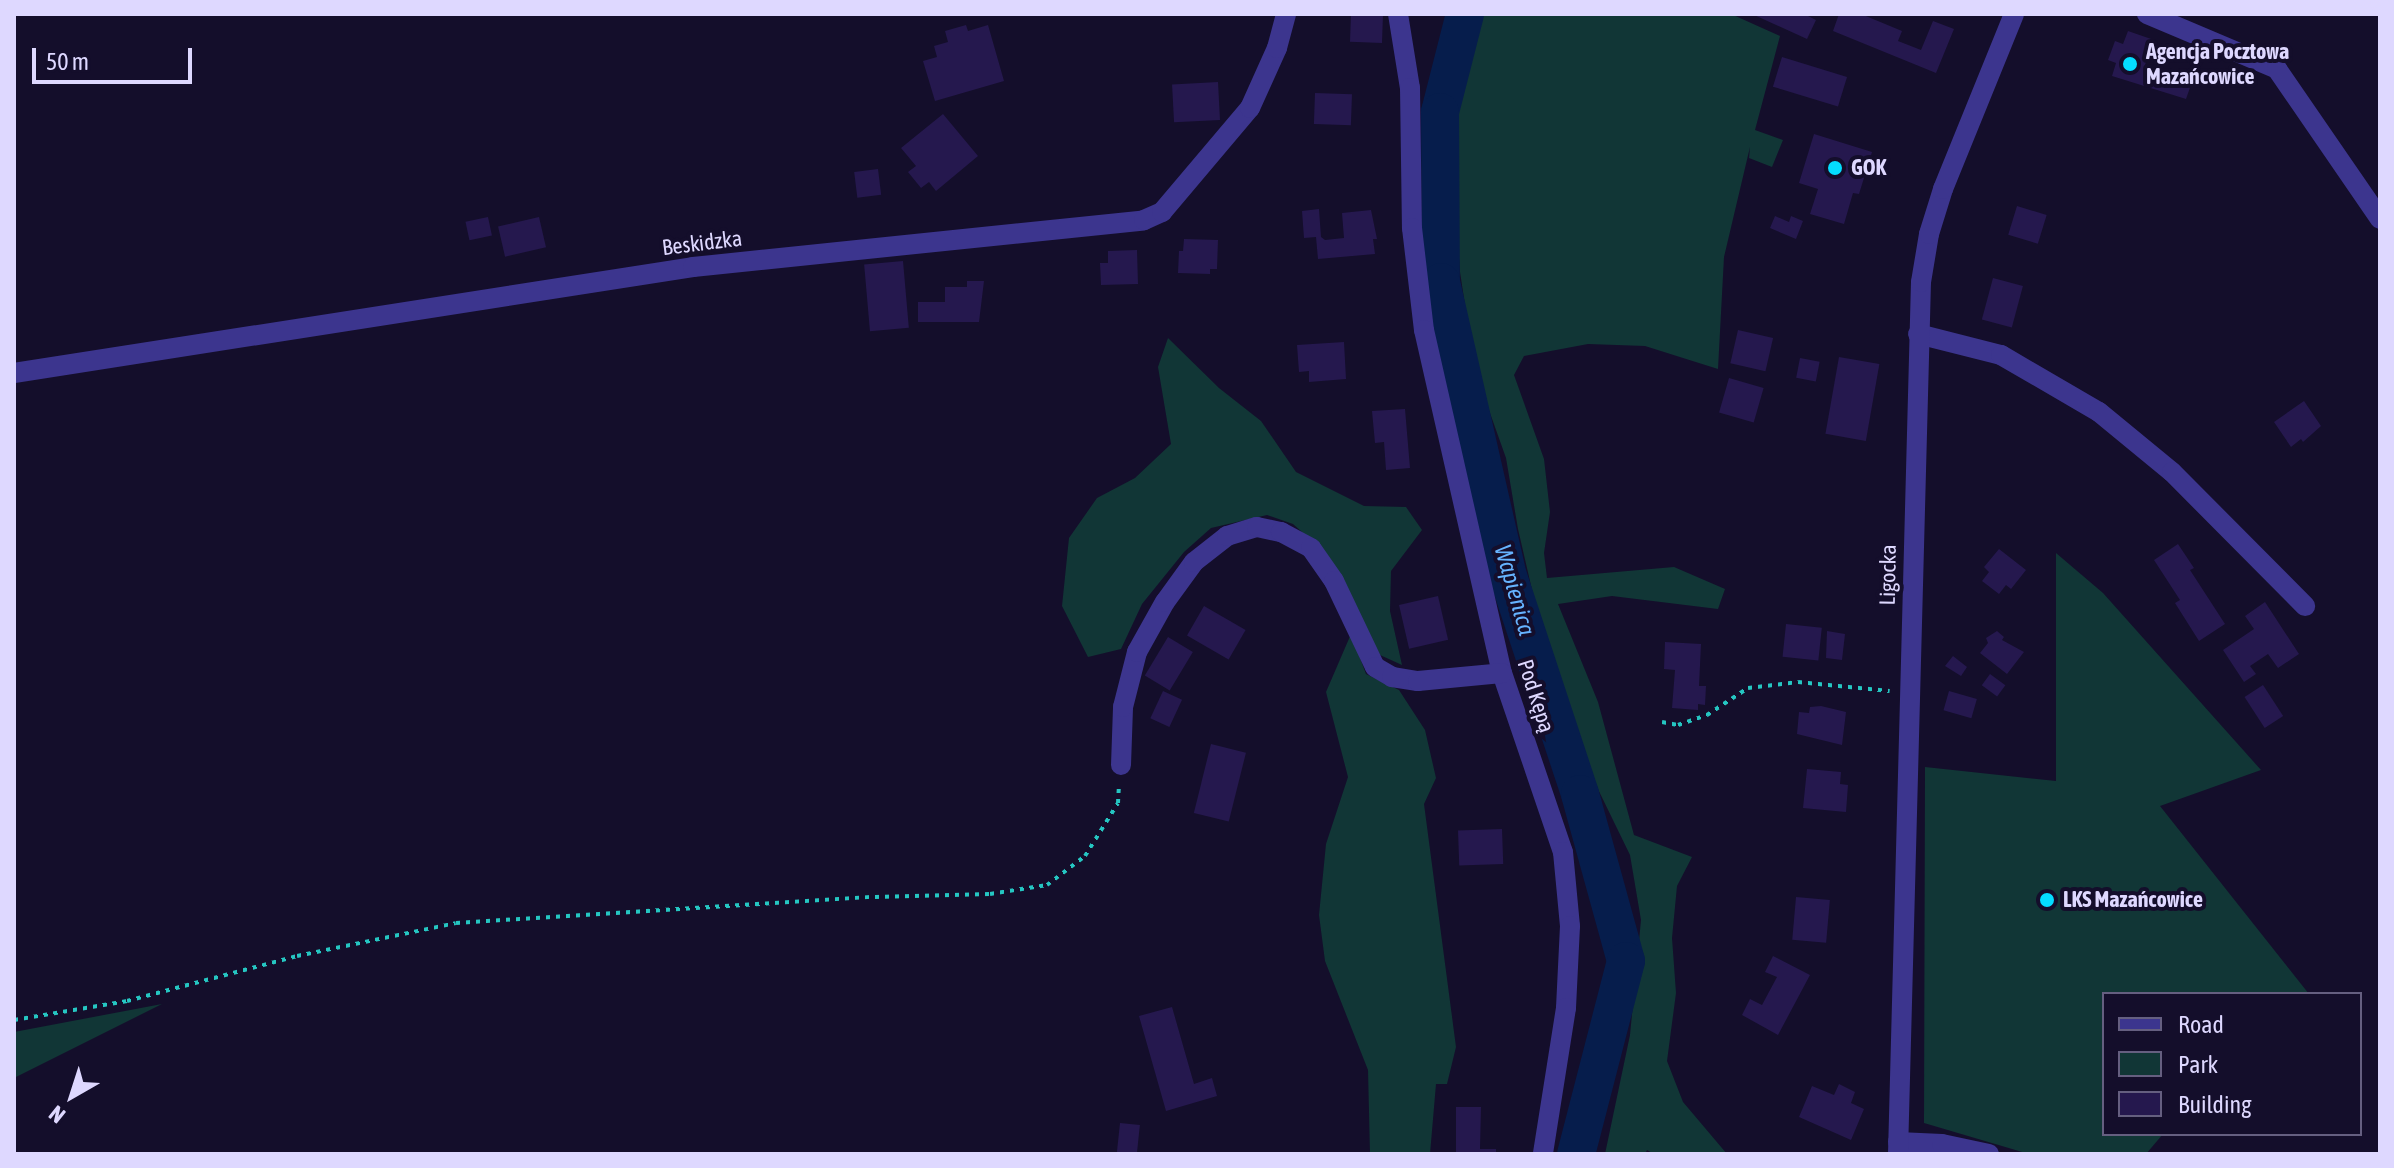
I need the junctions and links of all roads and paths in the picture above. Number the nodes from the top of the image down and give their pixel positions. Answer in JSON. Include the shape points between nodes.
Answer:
{"nodes":[{"id":1,"x":1286,"y":14,"type":"edge"},
{"id":2,"x":1398,"y":14,"type":"edge"},
{"id":3,"x":2014,"y":14,"type":"edge"},
{"id":4,"x":2147,"y":14,"type":"edge"},
{"id":5,"x":2380,"y":219,"type":"edge"},
{"id":6,"x":1918,"y":334,"type":"junction"},
{"id":7,"x":14,"y":373,"type":"edge"},
{"id":8,"x":2305,"y":606,"type":"dead end"},
{"id":9,"x":1502,"y":673,"type":"junction"},
{"id":10,"x":1909,"y":693,"type":"junction"},
{"id":11,"x":1662,"y":722,"type":"dead end"},
{"id":12,"x":1121,"y":765,"type":"joint"},
{"id":13,"x":14,"y":1020,"type":"edge"},
{"id":14,"x":1898,"y":1148,"type":"edge"},
{"id":15,"x":1543,"y":1154,"type":"edge"},
{"id":16,"x":1989,"y":1154,"type":"edge"}],
"edges":[{"from":1,"to":7,"type":"street","name":"Beskidzka","via":[[1250,108],[1162,212],[1144,220],[693,267]]},
{"from":2,"to":9,"type":"street","name":"Pod Kępą","via":[[1410,88],[1412,228],[1424,330]]},
{"from":3,"to":6,"type":"street","name":"Ligocka","via":[[1929,234]]},
{"from":4,"to":5,"type":"street","via":[[2277,69]]},
{"from":6,"to":8,"type":"street","via":[[2001,355],[2099,412],[2172,472]]},
{"from":6,"to":10,"type":"street","name":"Ligocka"},
{"from":9,"to":12,"type":"street","via":[[1418,681],[1392,677],[1375,667],[1334,581],[1311,548],[1281,532],[1257,527],[1227,536],[1194,562],[1165,602],[1137,652],[1123,707]]},
{"from":9,"to":15,"type":"street","name":"Pod Kępą","via":[[1563,852],[1570,926],[1566,1008]]},
{"from":10,"to":11,"type":"path","via":[[1798,682],[1748,688],[1707,715],[1678,725]]},
{"from":10,"to":14,"type":"street","name":"Ligocka"},
{"from":12,"to":13,"type":"path","via":[[1118,803],[1085,856],[1047,885],[990,894],[456,923],[297,956],[127,1001]]},
{"from":14,"to":16,"type":"street","via":[[1942,1144]]}]}
